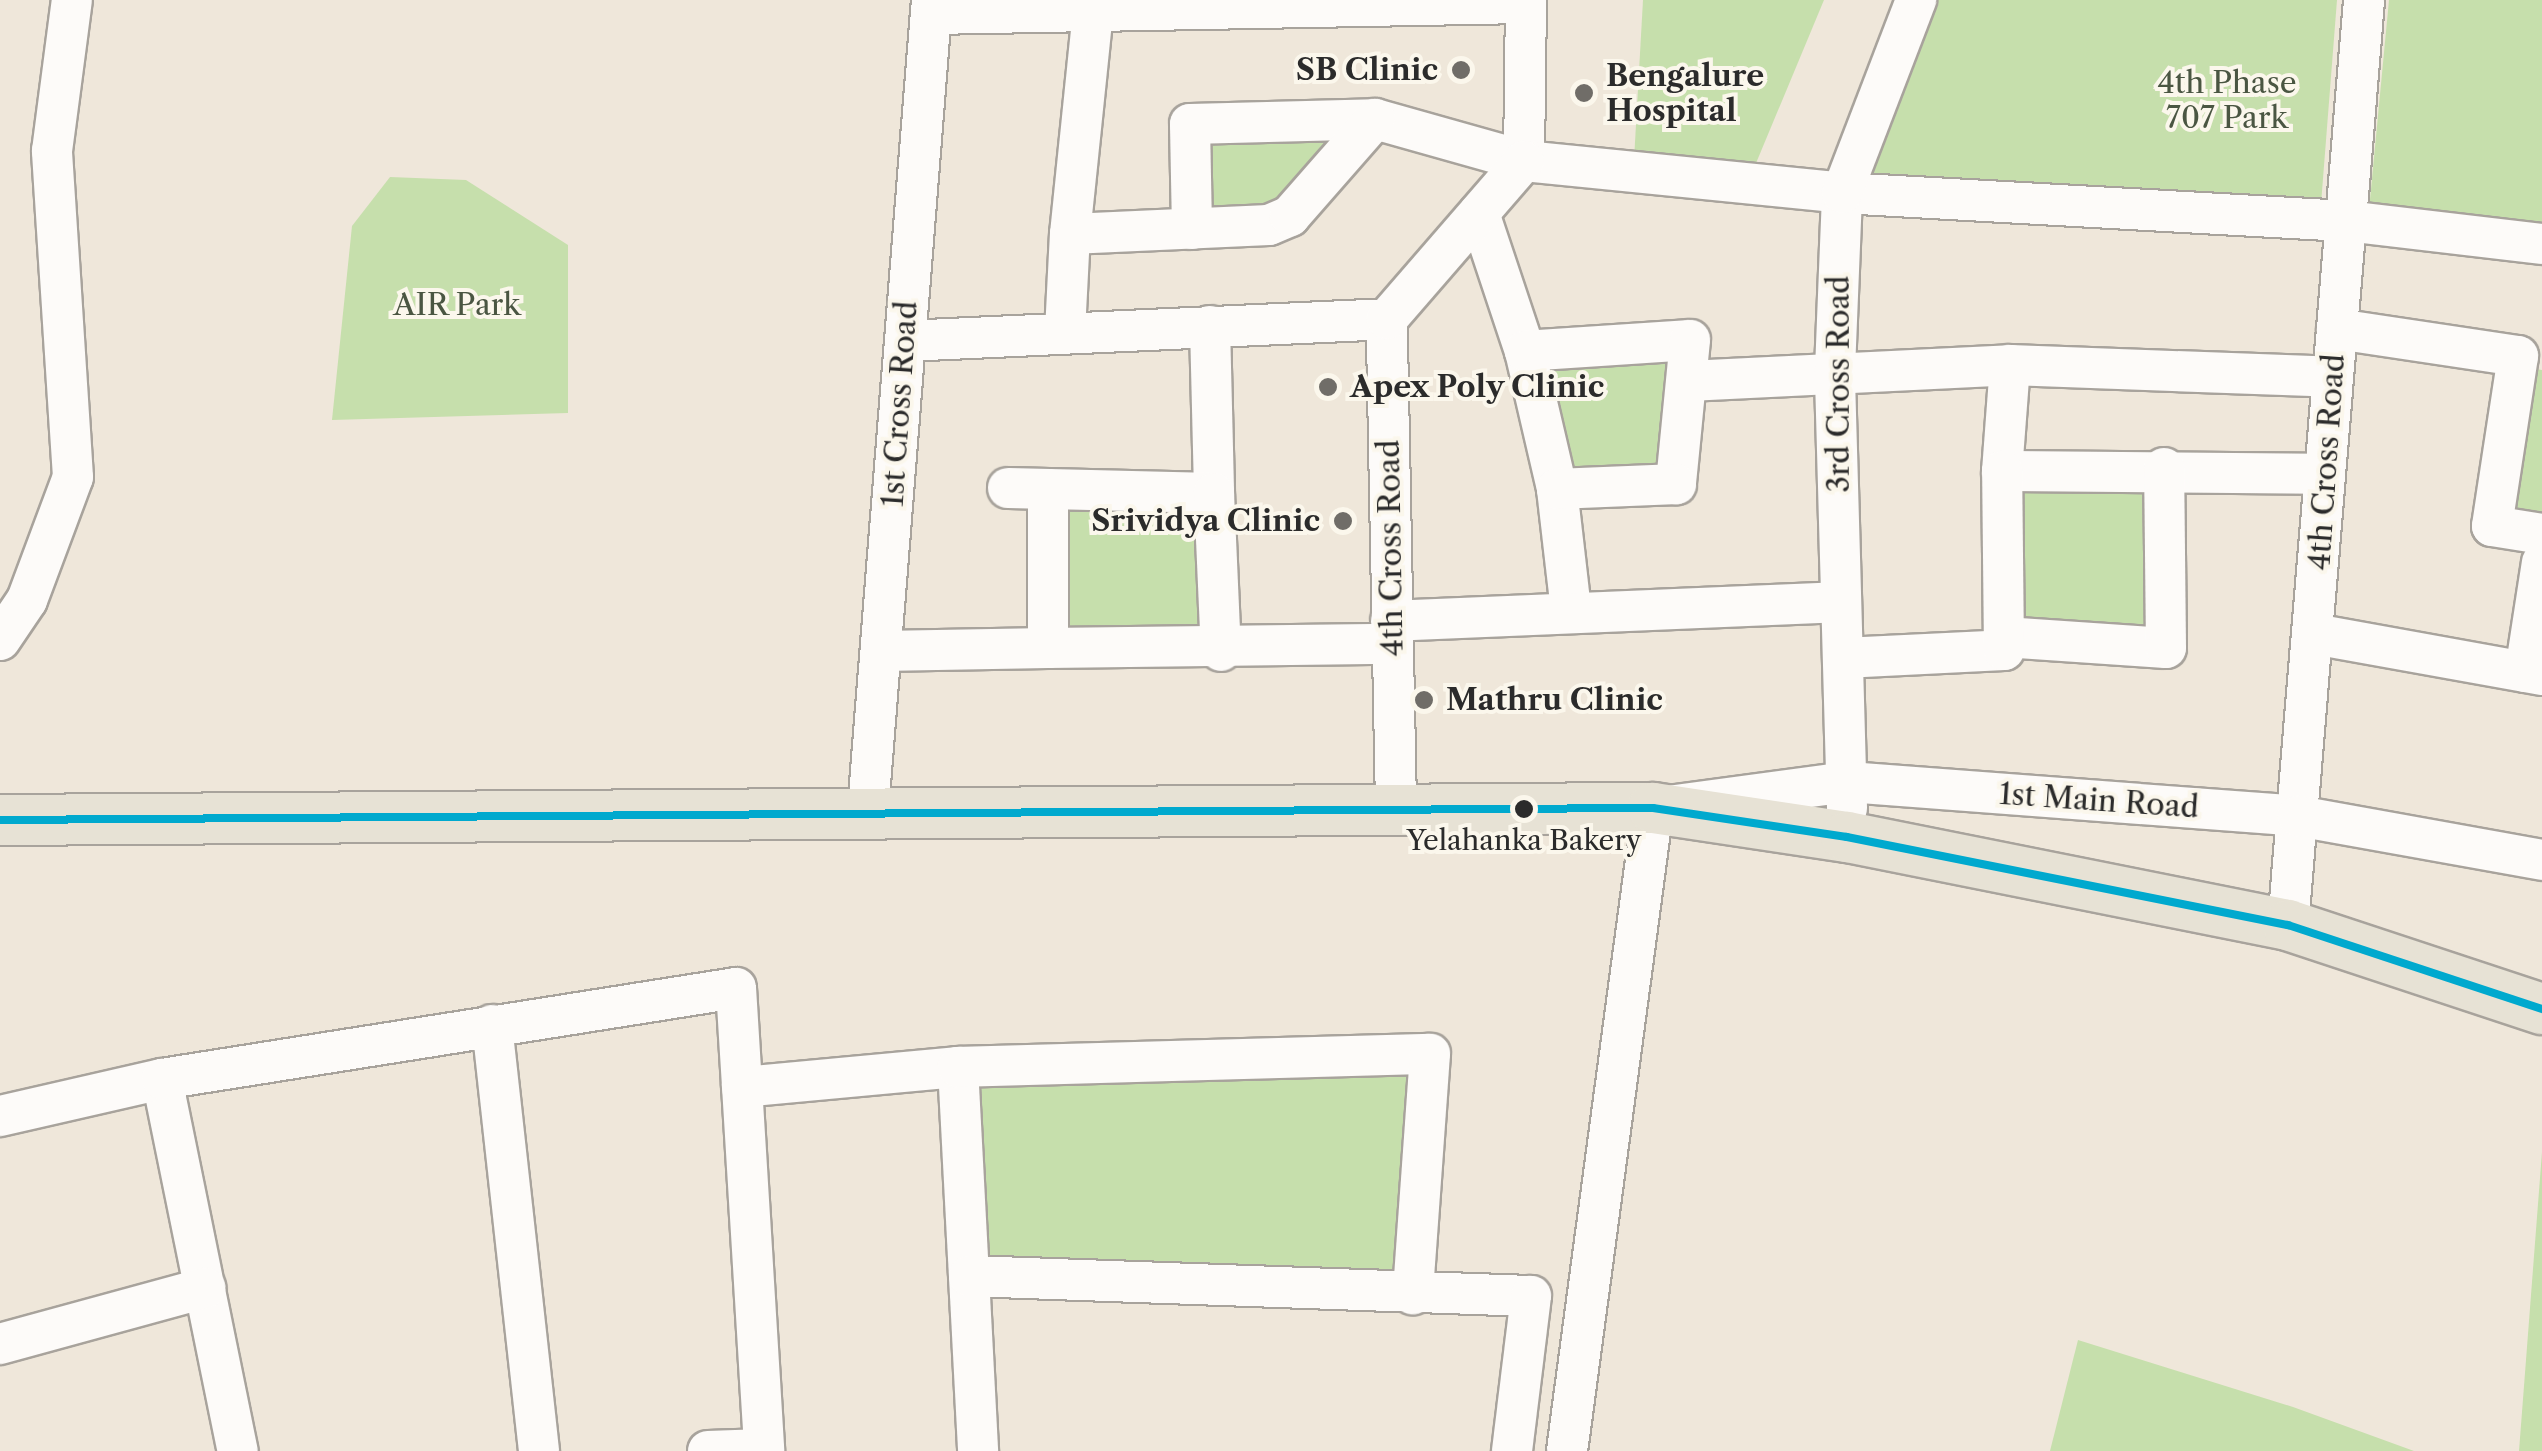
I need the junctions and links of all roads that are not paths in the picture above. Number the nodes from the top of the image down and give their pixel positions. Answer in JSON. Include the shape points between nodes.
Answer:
{"nodes":[{"id":1,"x":72,"y":0,"type":"edge"},
{"id":2,"x":1916,"y":0,"type":"edge"},
{"id":3,"x":2364,"y":0,"type":"edge"},
{"id":4,"x":1526,"y":2,"type":"edge"},
{"id":5,"x":1376,"y":3,"type":"edge"},
{"id":6,"x":1187,"y":5,"type":"edge"},
{"id":7,"x":931,"y":7,"type":"edge"},
{"id":8,"x":1093,"y":11,"type":"junction"},
{"id":9,"x":1375,"y":119,"type":"junction"},
{"id":10,"x":1524,"y":161,"type":"junction"},
{"id":11,"x":1842,"y":193,"type":"junction"},
{"id":12,"x":1478,"y":213,"type":"junction"},
{"id":13,"x":2346,"y":220,"type":"junction"},
{"id":14,"x":1192,"y":229,"type":"junction"},
{"id":15,"x":1070,"y":234,"type":"junction"},
{"id":16,"x":2542,"y":244,"type":"edge"},
{"id":17,"x":1387,"y":319,"type":"junction"},
{"id":18,"x":1210,"y":326,"type":"junction"},
{"id":19,"x":2337,"y":329,"type":"junction"},
{"id":20,"x":1064,"y":332,"type":"junction"},
{"id":21,"x":905,"y":340,"type":"junction"},
{"id":22,"x":1525,"y":351,"type":"junction"},
{"id":23,"x":2530,"y":358,"type":"edge"},
{"id":24,"x":2010,"y":365,"type":"junction"},
{"id":25,"x":1835,"y":370,"type":"junction"},
{"id":26,"x":2333,"y":377,"type":"junction"},
{"id":27,"x":1688,"y":381,"type":"junction"},
{"id":28,"x":2164,"y":468,"type":"junction"},
{"id":29,"x":2002,"y":471,"type":"junction"},
{"id":30,"x":2325,"y":474,"type":"junction"},
{"id":31,"x":1008,"y":488,"type":"dead end"},
{"id":32,"x":1557,"y":488,"type":"junction"},
{"id":33,"x":1048,"y":489,"type":"junction"},
{"id":34,"x":1214,"y":494,"type":"junction"},
{"id":35,"x":2542,"y":534,"type":"edge"},
{"id":36,"x":2542,"y":562,"type":"edge"},
{"id":37,"x":1841,"y":602,"type":"junction"},
{"id":38,"x":1571,"y":610,"type":"junction"},
{"id":39,"x":1392,"y":632,"type":"junction"},
{"id":40,"x":2314,"y":634,"type":"junction"},
{"id":41,"x":2004,"y":637,"type":"junction"},
{"id":42,"x":0,"y":640,"type":"edge"},
{"id":43,"x":1048,"y":648,"type":"junction"},
{"id":44,"x":1220,"y":650,"type":"junction"},
{"id":45,"x":881,"y":651,"type":"junction"},
{"id":46,"x":1843,"y":658,"type":"junction"},
{"id":47,"x":2534,"y":673,"type":"edge"},
{"id":48,"x":1848,"y":782,"type":"junction"},
{"id":49,"x":1396,"y":806,"type":"junction"},
{"id":50,"x":1653,"y":808,"type":"junction"},
{"id":51,"x":868,"y":809,"type":"junction"},
{"id":52,"x":2298,"y":816,"type":"junction"},
{"id":53,"x":0,"y":820,"type":"edge"},
{"id":54,"x":1847,"y":837,"type":"junction"},
{"id":55,"x":2542,"y":860,"type":"edge"},
{"id":56,"x":2288,"y":925,"type":"junction"},
{"id":57,"x":2542,"y":1008,"type":"edge"},
{"id":58,"x":492,"y":1025,"type":"junction"},
{"id":59,"x":958,"y":1067,"type":"junction"},
{"id":60,"x":162,"y":1079,"type":"junction"},
{"id":61,"x":742,"y":1087,"type":"junction"},
{"id":62,"x":0,"y":1116,"type":"edge"},
{"id":63,"x":969,"y":1276,"type":"junction"},
{"id":64,"x":205,"y":1288,"type":"junction"},
{"id":65,"x":1413,"y":1294,"type":"junction"},
{"id":66,"x":0,"y":1344,"type":"edge"},
{"id":67,"x":764,"y":1450,"type":"edge"},
{"id":68,"x":238,"y":1451,"type":"edge"},
{"id":69,"x":539,"y":1451,"type":"edge"},
{"id":70,"x":708,"y":1451,"type":"edge"},
{"id":71,"x":978,"y":1451,"type":"edge"},
{"id":72,"x":1512,"y":1451,"type":"edge"},
{"id":73,"x":1567,"y":1451,"type":"edge"}],
"edges":[{"from":1,"to":42,"type":"street","via":[[52,151],[73,477],[27,600]]},
{"from":2,"to":11,"type":"street","name":"3rd Cross Road"},
{"from":3,"to":13,"type":"street","name":"4th Cross Road"},
{"from":4,"to":5,"type":"street"},
{"from":4,"to":10,"type":"street"},
{"from":5,"to":6,"type":"street"},
{"from":6,"to":8,"type":"street"},
{"from":7,"to":8,"type":"street"},
{"from":7,"to":21,"type":"street","name":"1st Cross Road"},
{"from":8,"to":15,"type":"street"},
{"from":9,"to":10,"type":"street"},
{"from":9,"to":14,"type":"street","via":[[1290,216],[1269,226]]},
{"from":9,"to":14,"type":"street","via":[[1190,124]]},
{"from":10,"to":11,"type":"street"},
{"from":10,"to":12,"type":"street"},
{"from":11,"to":13,"type":"street"},
{"from":11,"to":25,"type":"street","name":"3rd Cross Road"},
{"from":12,"to":17,"type":"street"},
{"from":12,"to":22,"type":"street"},
{"from":13,"to":16,"type":"street"},
{"from":13,"to":19,"type":"street","name":"4th Cross Road"},
{"from":14,"to":15,"type":"street"},
{"from":15,"to":20,"type":"street"},
{"from":17,"to":18,"type":"street"},
{"from":17,"to":39,"type":"street","name":"4th Cross Road"},
{"from":18,"to":20,"type":"street"},
{"from":18,"to":34,"type":"street"},
{"from":19,"to":23,"type":"street"},
{"from":19,"to":26,"type":"street","name":"4th Cross Road"},
{"from":20,"to":21,"type":"street"},
{"from":21,"to":45,"type":"street","name":"1st Cross Road"},
{"from":22,"to":27,"type":"street","via":[[1690,340]]},
{"from":22,"to":32,"type":"street"},
{"from":23,"to":35,"type":"street","via":[[2492,526]]},
{"from":24,"to":25,"type":"street"},
{"from":24,"to":26,"type":"street"},
{"from":24,"to":29,"type":"street"},
{"from":25,"to":27,"type":"street"},
{"from":25,"to":37,"type":"street","name":"3rd Cross Road"},
{"from":26,"to":30,"type":"street","name":"4th Cross Road"},
{"from":27,"to":32,"type":"street","via":[[1676,484]]},
{"from":28,"to":29,"type":"street"},
{"from":28,"to":30,"type":"street"},
{"from":28,"to":41,"type":"street","via":[[2166,648]]},
{"from":29,"to":41,"type":"street"},
{"from":30,"to":40,"type":"street","name":"4th Cross Road"},
{"from":31,"to":33,"type":"street"},
{"from":32,"to":38,"type":"street"},
{"from":33,"to":34,"type":"street"},
{"from":33,"to":43,"type":"street"},
{"from":34,"to":44,"type":"street"},
{"from":36,"to":47,"type":"street"},
{"from":37,"to":38,"type":"street"},
{"from":37,"to":46,"type":"street","name":"3rd Cross Road"},
{"from":38,"to":39,"type":"street"},
{"from":39,"to":44,"type":"street"},
{"from":39,"to":49,"type":"street","name":"4th Cross Road"},
{"from":40,"to":47,"type":"street"},
{"from":40,"to":52,"type":"street","name":"4th Cross Road"},
{"from":41,"to":46,"type":"street","via":[[2004,650]]},
{"from":43,"to":44,"type":"street"},
{"from":43,"to":45,"type":"street"},
{"from":45,"to":51,"type":"street","name":"1st Cross Road"},
{"from":46,"to":48,"type":"street","name":"3rd Cross Road"},
{"from":48,"to":50,"type":"street","name":"1st Main Road"},
{"from":48,"to":52,"type":"street","name":"1st Main Road"},
{"from":48,"to":54,"type":"street","name":"3rd Cross Road"},
{"from":49,"to":50,"type":"main road"},
{"from":49,"to":51,"type":"main road"},
{"from":50,"to":54,"type":"main road"},
{"from":50,"to":73,"type":"street"},
{"from":51,"to":53,"type":"main road"},
{"from":52,"to":55,"type":"street","name":"1st Main Road"},
{"from":52,"to":56,"type":"street","name":"4th Cross Road"},
{"from":54,"to":56,"type":"main road"},
{"from":56,"to":57,"type":"main road"},
{"from":58,"to":60,"type":"street"},
{"from":58,"to":61,"type":"street","via":[[736,988]]},
{"from":58,"to":69,"type":"street"},
{"from":59,"to":61,"type":"street"},
{"from":59,"to":63,"type":"street"},
{"from":59,"to":65,"type":"street","via":[[1430,1054]]},
{"from":60,"to":62,"type":"street"},
{"from":60,"to":64,"type":"street"},
{"from":61,"to":67,"type":"street"},
{"from":63,"to":65,"type":"street"},
{"from":63,"to":71,"type":"street"},
{"from":64,"to":66,"type":"street"},
{"from":64,"to":68,"type":"street"},
{"from":65,"to":72,"type":"street","via":[[1531,1296]]},
{"from":67,"to":70,"type":"street"}]}
